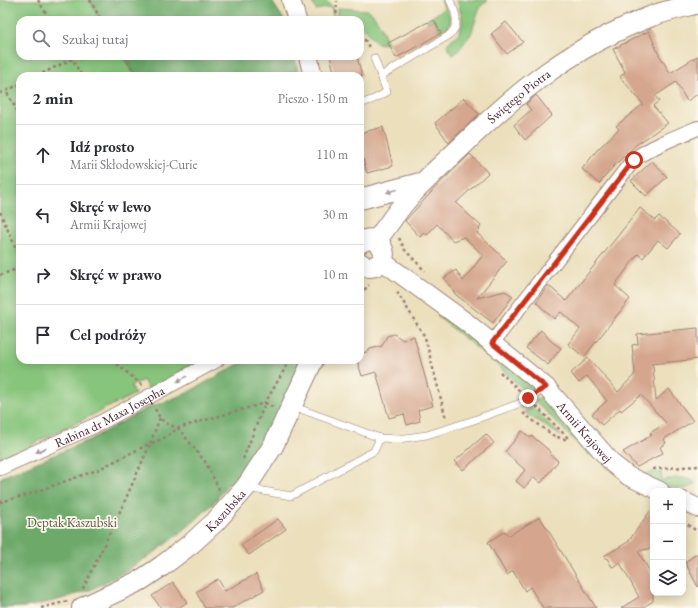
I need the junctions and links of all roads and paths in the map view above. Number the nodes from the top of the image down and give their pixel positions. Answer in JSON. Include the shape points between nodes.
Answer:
{"nodes":[{"id":1,"x":38,"y":0,"type":"edge"},
{"id":2,"x":90,"y":0,"type":"edge"},
{"id":3,"x":291,"y":0,"type":"edge"},
{"id":4,"x":450,"y":0,"type":"edge"},
{"id":5,"x":337,"y":2,"type":"dead end"},
{"id":6,"x":698,"y":3,"type":"edge"},
{"id":7,"x":48,"y":16,"type":"edge"},
{"id":8,"x":98,"y":16,"type":"edge"},
{"id":9,"x":296,"y":16,"type":"edge"},
{"id":10,"x":336,"y":16,"type":"edge"},
{"id":11,"x":364,"y":40,"type":"edge"},
{"id":12,"x":374,"y":58,"type":"joint"},
{"id":13,"x":66,"y":60,"type":"edge"},
{"id":14,"x":73,"y":60,"type":"edge"},
{"id":15,"x":127,"y":60,"type":"edge"},
{"id":16,"x":309,"y":60,"type":"edge"},
{"id":17,"x":44,"y":72,"type":"edge"},
{"id":18,"x":80,"y":72,"type":"edge"},
{"id":19,"x":134,"y":72,"type":"edge"},
{"id":20,"x":312,"y":72,"type":"edge"},
{"id":21,"x":381,"y":76,"type":"junction"},
{"id":22,"x":16,"y":86,"type":"edge"},
{"id":23,"x":6,"y":91,"type":"junction"},
{"id":24,"x":0,"y":92,"type":"edge"},
{"id":25,"x":364,"y":103,"type":"edge"},
{"id":26,"x":16,"y":109,"type":"edge"},
{"id":27,"x":698,"y":128,"type":"edge"},
{"id":28,"x":424,"y":182,"type":"junction"},
{"id":29,"x":364,"y":198,"type":"edge"},
{"id":30,"x":0,"y":212,"type":"edge"},
{"id":31,"x":365,"y":240,"type":"edge"},
{"id":32,"x":16,"y":249,"type":"edge"},
{"id":33,"x":382,"y":261,"type":"junction"},
{"id":34,"x":364,"y":265,"type":"edge"},
{"id":35,"x":16,"y":270,"type":"edge"},
{"id":36,"x":0,"y":276,"type":"edge"},
{"id":37,"x":372,"y":284,"type":"dead end"},
{"id":38,"x":364,"y":287,"type":"edge"},
{"id":39,"x":394,"y":287,"type":"dead end"},
{"id":40,"x":492,"y":343,"type":"junction"},
{"id":41,"x":117,"y":364,"type":"edge"},
{"id":42,"x":209,"y":364,"type":"edge"},
{"id":43,"x":288,"y":364,"type":"edge"},
{"id":44,"x":311,"y":364,"type":"edge"},
{"id":45,"x":497,"y":369,"type":"dead end"},
{"id":46,"x":546,"y":387,"type":"junction"},
{"id":47,"x":149,"y":397,"type":"junction"},
{"id":48,"x":528,"y":398,"type":"junction"},
{"id":49,"x":518,"y":404,"type":"junction"},
{"id":50,"x":292,"y":406,"type":"junction"},
{"id":51,"x":160,"y":418,"type":"junction"},
{"id":52,"x":178,"y":428,"type":"junction"},
{"id":53,"x":448,"y":428,"type":"junction"},
{"id":54,"x":380,"y":438,"type":"junction"},
{"id":55,"x":150,"y":444,"type":"junction"},
{"id":56,"x":0,"y":468,"type":"edge"},
{"id":57,"x":246,"y":487,"type":"junction"},
{"id":58,"x":654,"y":488,"type":"edge"},
{"id":59,"x":224,"y":497,"type":"dead end"},
{"id":60,"x":0,"y":502,"type":"edge"},
{"id":61,"x":686,"y":522,"type":"edge"},
{"id":62,"x":698,"y":532,"type":"edge"},
{"id":63,"x":82,"y":600,"type":"edge"}],
"edges":[{"from":1,"to":7,"type":"path"},
{"from":2,"to":8,"type":"path"},
{"from":3,"to":9,"type":"street"},
{"from":4,"to":21,"type":"lane","via":[[456,20],[454,31]]},
{"from":5,"to":10,"type":"path"},
{"from":6,"to":28,"type":"main road","name":"Świętego Piotra","via":[[653,16],[612,33],[549,70],[487,121]]},
{"from":11,"to":12,"type":"path"},
{"from":12,"to":21,"type":"lane"},
{"from":13,"to":17,"type":"path"},
{"from":14,"to":18,"type":"path"},
{"from":15,"to":19,"type":"path"},
{"from":16,"to":20,"type":"street"},
{"from":21,"to":25,"type":"lane","via":[[387,92]]},
{"from":22,"to":23,"type":"path"},
{"from":23,"to":24,"type":"path"},
{"from":23,"to":26,"type":"path"},
{"from":27,"to":40,"type":"street","via":[[642,153],[634,160]]},
{"from":28,"to":29,"type":"main road","one_way":true},
{"from":28,"to":31,"type":"main road","name":"Świętego Piotra"},
{"from":30,"to":32,"type":"path"},
{"from":31,"to":33,"type":"main road","via":[[382,248]]},
{"from":33,"to":34,"type":"main road","via":[[369,267]]},
{"from":33,"to":40,"type":"street","name":"Armii Krajowej"},
{"from":35,"to":36,"type":"path"},
{"from":37,"to":38,"type":"path"},
{"from":39,"to":53,"type":"path","via":[[425,337]]},
{"from":40,"to":46,"type":"street","name":"Armii Krajowej"},
{"from":41,"to":47,"type":"path","via":[[143,386]]},
{"from":42,"to":47,"type":"street","name":"Rabina dr Maxa Josepha","one_way":true},
{"from":43,"to":52,"type":"path","via":[[265,403]]},
{"from":44,"to":50,"type":"main road","name":"Kaszubska"},
{"from":45,"to":48,"type":"path"},
{"from":46,"to":48,"type":"lane"},
{"from":46,"to":58,"type":"street","name":"Armii Krajowej","via":[[613,464],[628,476]]},
{"from":47,"to":51,"type":"path"},
{"from":47,"to":56,"type":"street","name":"Rabina dr Maxa Josepha","one_way":true,"via":[[96,425]]},
{"from":48,"to":49,"type":"lane"},
{"from":48,"to":49,"type":"path","via":[[569,440],[554,436],[525,415]]},
{"from":49,"to":53,"type":"lane"},
{"from":50,"to":54,"type":"lane"},
{"from":50,"to":57,"type":"main road","name":"Kaszubska","via":[[273,446]]},
{"from":51,"to":52,"type":"path"},
{"from":51,"to":55,"type":"path"},
{"from":52,"to":55,"type":"path","via":[[166,438]]},
{"from":52,"to":59,"type":"path","via":[[206,463]]},
{"from":53,"to":54,"type":"lane","via":[[426,435],[398,439]]},
{"from":54,"to":57,"type":"lane","via":[[374,451],[291,496]]},
{"from":55,"to":60,"type":"path","via":[[97,470]]},
{"from":55,"to":63,"type":"path"},
{"from":57,"to":63,"type":"main road","name":"Kaszubska","via":[[215,522],[162,566],[140,580]]},
{"from":61,"to":62,"type":"path"}]}
